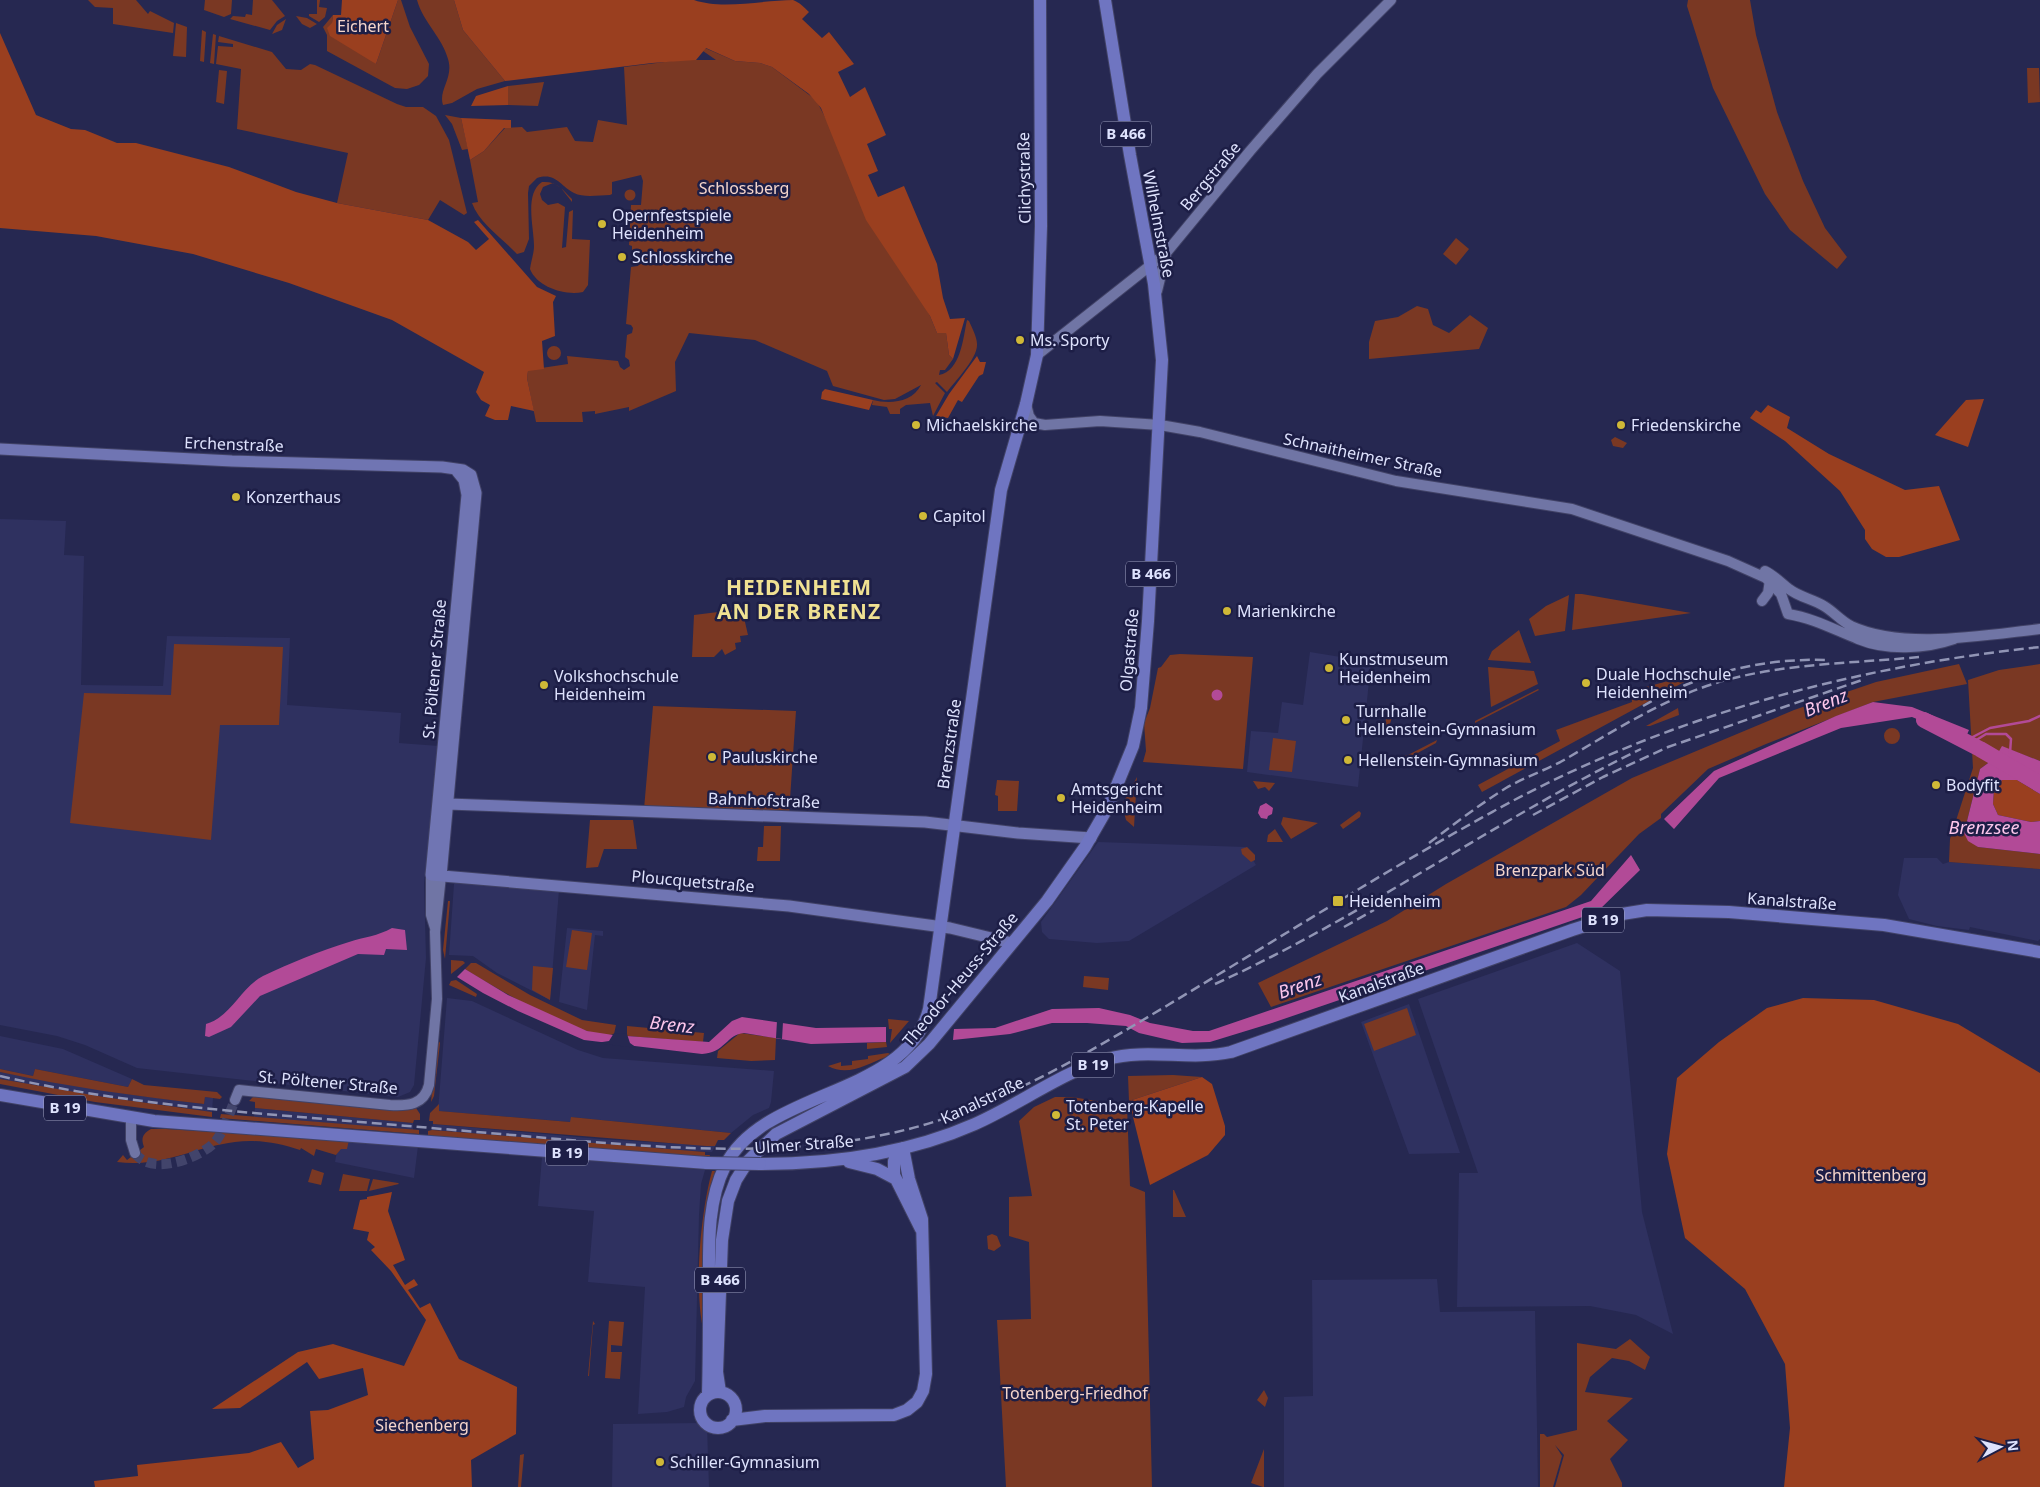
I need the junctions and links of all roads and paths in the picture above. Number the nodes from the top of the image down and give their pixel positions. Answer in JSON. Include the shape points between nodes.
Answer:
{"nodes":[{"id":1,"x":1040,"y":0,"type":"edge"},
{"id":2,"x":1105,"y":0,"type":"edge"},
{"id":3,"x":1391,"y":0,"type":"edge"},
{"id":4,"x":1166,"y":253,"type":"junction"},
{"id":5,"x":1150,"y":267,"type":"junction"},
{"id":6,"x":1156,"y":295,"type":"junction"},
{"id":7,"x":1037,"y":354,"type":"junction"},
{"id":8,"x":1026,"y":404,"type":"junction"},
{"id":9,"x":1160,"y":425,"type":"junction"},
{"id":10,"x":0,"y":449,"type":"edge"},
{"id":11,"x":455,"y":469,"type":"junction"},
{"id":12,"x":466,"y":471,"type":"joint"},
{"id":13,"x":1728,"y":561,"type":"junction"},
{"id":14,"x":1770,"y":580,"type":"junction"},
{"id":15,"x":1762,"y":601,"type":"dead end"},
{"id":16,"x":2040,"y":629,"type":"edge"},
{"id":17,"x":1954,"y":639,"type":"junction"},
{"id":18,"x":443,"y":806,"type":"junction"},
{"id":19,"x":955,"y":825,"type":"junction"},
{"id":20,"x":1091,"y":838,"type":"junction"},
{"id":21,"x":436,"y":876,"type":"junction"},
{"id":22,"x":942,"y":926,"type":"junction"},
{"id":23,"x":1012,"y":943,"type":"junction"},
{"id":24,"x":2040,"y":952,"type":"edge"},
{"id":25,"x":930,"y":1003,"type":"joint"},
{"id":26,"x":0,"y":1095,"type":"edge"},
{"id":27,"x":237,"y":1095,"type":"dead end"},
{"id":28,"x":131,"y":1119,"type":"junction"},
{"id":29,"x":903,"y":1148,"type":"junction"},
{"id":30,"x":135,"y":1154,"type":"dead end"},
{"id":31,"x":842,"y":1160,"type":"junction"},
{"id":32,"x":896,"y":1179,"type":"junction"},
{"id":33,"x":921,"y":1230,"type":"junction"},
{"id":34,"x":714,"y":1393,"type":"junction"},
{"id":35,"x":736,"y":1407,"type":"junction"},
{"id":36,"x":765,"y":1416,"type":"junction"},
{"id":37,"x":732,"y":1420,"type":"junction"}],
"edges":[{"from":1,"to":7,"type":"main road","name":"Clichystraße","number":"B 466","via":[[1041,226]]},
{"from":2,"to":5,"type":"main road","name":"Wilhelmstraße","number":"B 466"},
{"from":3,"to":4,"type":"street","name":"Bergstraße","via":[[1317,74]]},
{"from":4,"to":5,"type":"street","name":"Bergstraße"},
{"from":4,"to":6,"type":"street"},
{"from":5,"to":6,"type":"main road","name":"Wilhelmstraße","number":"B 466"},
{"from":5,"to":7,"type":"street","name":"Bergstraße"},
{"from":6,"to":9,"type":"main road","name":"Wilhelmstraße","number":"B 466","via":[[1162,360]]},
{"from":7,"to":8,"type":"main road","number":"B 466"},
{"from":8,"to":9,"type":"street","name":"Schnaitheimer Straße","via":[[1034,423],[1045,425],[1100,422]]},
{"from":8,"to":19,"type":"main road","name":"Brenzstraße","number":"B 466","via":[[1002,490]]},
{"from":9,"to":13,"type":"street","name":"Schnaitheimer Straße","via":[[1396,480],[1572,509]]},
{"from":9,"to":20,"type":"main road","name":"Olgastraße","number":"B 466","via":[[1139,717],[1123,775]]},
{"from":10,"to":11,"type":"main road","name":"Erchenstraße"},
{"from":11,"to":12,"type":"main road","name":"Erchenstraße"},
{"from":11,"to":18,"type":"main road","name":"St. Pöltener Straße","via":[[464,480],[467,495]]},
{"from":12,"to":18,"type":"main road","name":"St. Pöltener Straße","via":[[474,481],[476,493]]},
{"from":13,"to":14,"type":"street","name":"Schnaitheimer Straße"},
{"from":13,"to":17,"type":"street","name":"Schnaitheimer Straße","via":[[1742,562],[1774,575],[1793,592],[1822,605],[1838,619],[1868,632],[1894,637]]},
{"from":14,"to":15,"type":"street","via":[[1768,593]]},
{"from":14,"to":17,"type":"street","name":"Schnaitheimer Straße","via":[[1781,594],[1788,614],[1812,620],[1864,642],[1916,646]]},
{"from":16,"to":17,"type":"street","name":"Schnaitheimer Straße"},
{"from":18,"to":19,"type":"main road","name":"Bahnhofstraße"},
{"from":18,"to":21,"type":"main road","name":"St. Pöltener Straße"},
{"from":19,"to":20,"type":"main road","name":"Bahnhofstraße"},
{"from":19,"to":22,"type":"main road","name":"Brenzstraße","number":"B 466"},
{"from":20,"to":23,"type":"main road","name":"Theodor-Heuss-Straße","number":"B 466","via":[[1047,901]]},
{"from":21,"to":22,"type":"main road","name":"Ploucquetstraße","via":[[789,906]]},
{"from":21,"to":27,"type":"street","name":"St. Pöltener Straße","via":[[437,999],[429,1084],[422,1099],[412,1105],[390,1106]]},
{"from":22,"to":23,"type":"main road","name":"Ploucquetstraße"},
{"from":22,"to":25,"type":"main road","name":"Brenzstraße","number":"B 466"},
{"from":23,"to":34,"type":"main road","name":"Theodor-Heuss-Straße","number":"B 466","via":[[911,1062],[780,1132],[763,1144],[742,1171],[728,1201],[722,1234]]},
{"from":24,"to":29,"type":"main road","name":"Kanalstraße","number":"B 19","via":[[1884,925],[1682,909],[1628,912],[1231,1052],[1197,1056],[1140,1054],[1105,1060],[975,1124]]},
{"from":25,"to":34,"type":"main road","name":"Theodor-Heuss-Straße","number":"B 466","via":[[926,1020],[897,1056],[762,1127],[745,1139],[725,1165],[716,1190],[710,1232]]},
{"from":26,"to":28,"type":"main road","number":"B 19"},
{"from":28,"to":30,"type":"street"},
{"from":28,"to":31,"type":"main road","name":"Ulmer Straße","number":"B 19","bridge":true,"via":[[657,1161],[760,1164]]},
{"from":29,"to":31,"type":"main road","name":"Ulmer Straße","number":"B 19"},
{"from":29,"to":32,"type":"main road","via":[[893,1165]]},
{"from":29,"to":33,"type":"main road","number":"B 466","via":[[921,1213]]},
{"from":31,"to":32,"type":"main road","via":[[877,1169]]},
{"from":32,"to":33,"type":"main road","number":"B 466"},
{"from":33,"to":36,"type":"main road","number":"B 466","via":[[926,1374],[923,1392],[917,1402],[907,1410],[888,1415]]},
{"from":34,"to":35,"type":"main road","number":"B 466","via":[[730,1396]]},
{"from":34,"to":37,"type":"main road","number":"B 466","via":[[704,1399],[700,1409],[706,1422],[721,1427]]},
{"from":35,"to":36,"type":"main road","number":"B 466"},
{"from":35,"to":37,"type":"main road"},
{"from":36,"to":37,"type":"main road","number":"B 466"}]}
